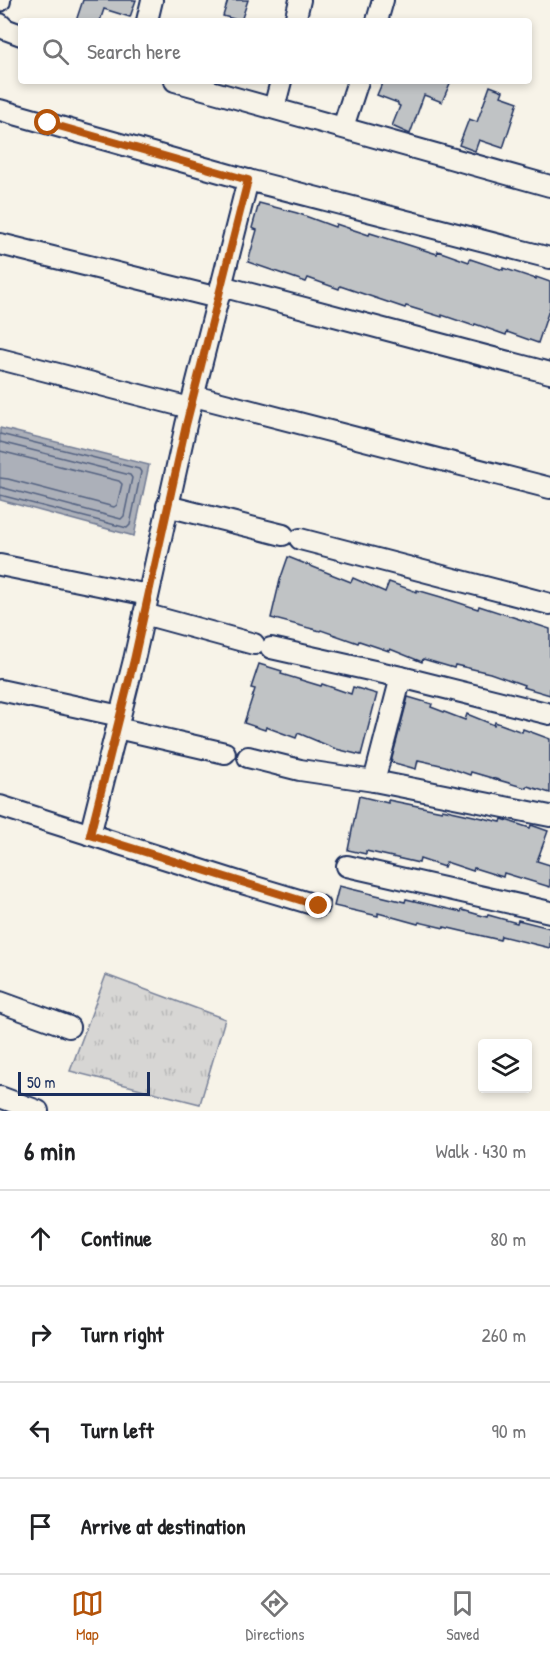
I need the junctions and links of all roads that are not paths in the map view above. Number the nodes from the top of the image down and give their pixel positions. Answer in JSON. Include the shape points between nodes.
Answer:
{"nodes":[{"id":1,"x":152,"y":0,"type":"edge"},
{"id":2,"x":300,"y":0,"type":"edge"},
{"id":3,"x":383,"y":0,"type":"edge"},
{"id":4,"x":148,"y":18,"type":"edge"},
{"id":5,"x":296,"y":18,"type":"edge"},
{"id":6,"x":378,"y":18,"type":"edge"},
{"id":7,"x":0,"y":24,"type":"edge"},
{"id":8,"x":18,"y":34,"type":"edge"},
{"id":9,"x":186,"y":84,"type":"edge"},
{"id":10,"x":280,"y":84,"type":"edge"},
{"id":11,"x":357,"y":84,"type":"edge"},
{"id":12,"x":274,"y":108,"type":"junction"},
{"id":13,"x":0,"y":110,"type":"edge"},
{"id":14,"x":343,"y":127,"type":"junction"},
{"id":15,"x":248,"y":180,"type":"junction"},
{"id":16,"x":550,"y":186,"type":"edge"},
{"id":17,"x":0,"y":244,"type":"edge"},
{"id":18,"x":550,"y":258,"type":"edge"},
{"id":19,"x":220,"y":292,"type":"junction"},
{"id":20,"x":0,"y":359,"type":"edge"},
{"id":21,"x":550,"y":373,"type":"edge"},
{"id":22,"x":192,"y":402,"type":"junction"},
{"id":23,"x":550,"y":488,"type":"edge"},
{"id":24,"x":167,"y":506,"type":"junction"},
{"id":25,"x":0,"y":565,"type":"edge"},
{"id":26,"x":148,"y":595,"type":"junction"},
{"id":27,"x":550,"y":604,"type":"edge"},
{"id":28,"x":144,"y":614,"type":"junction"},
{"id":29,"x":401,"y":677,"type":"junction"},
{"id":30,"x":0,"y":690,"type":"edge"},
{"id":31,"x":550,"y":714,"type":"edge"},
{"id":32,"x":118,"y":722,"type":"junction"},
{"id":33,"x":225,"y":753,"type":"dead end"},
{"id":34,"x":248,"y":758,"type":"dead end"},
{"id":35,"x":374,"y":781,"type":"junction"},
{"id":36,"x":0,"y":806,"type":"edge"},
{"id":37,"x":550,"y":816,"type":"edge"},
{"id":38,"x":90,"y":835,"type":"junction"},
{"id":39,"x":347,"y":866,"type":"dead end"},
{"id":40,"x":319,"y":906,"type":"dead end"},
{"id":41,"x":550,"y":912,"type":"edge"},
{"id":42,"x":0,"y":1002,"type":"edge"},
{"id":43,"x":69,"y":1028,"type":"dead end"},
{"id":44,"x":0,"y":1097,"type":"edge"},
{"id":45,"x":38,"y":1111,"type":"edge"}],
"edges":[{"from":1,"to":4,"type":"street"},
{"from":2,"to":5,"type":"street"},
{"from":3,"to":6,"type":"street"},
{"from":7,"to":8,"type":"street"},
{"from":9,"to":12,"type":"street"},
{"from":10,"to":12,"type":"street"},
{"from":11,"to":14,"type":"street"},
{"from":12,"to":14,"type":"street"},
{"from":13,"to":15,"type":"street"},
{"from":14,"to":16,"type":"street"},
{"from":15,"to":18,"type":"street"},
{"from":15,"to":19,"type":"street"},
{"from":17,"to":19,"type":"street"},
{"from":19,"to":21,"type":"street"},
{"from":19,"to":22,"type":"street"},
{"from":20,"to":22,"type":"street"},
{"from":22,"to":23,"type":"street"},
{"from":22,"to":24,"type":"street"},
{"from":24,"to":26,"type":"street"},
{"from":24,"to":27,"type":"street"},
{"from":25,"to":26,"type":"street"},
{"from":26,"to":28,"type":"street"},
{"from":28,"to":29,"type":"street"},
{"from":28,"to":32,"type":"street"},
{"from":29,"to":31,"type":"street"},
{"from":29,"to":35,"type":"street"},
{"from":30,"to":32,"type":"street"},
{"from":32,"to":33,"type":"street"},
{"from":32,"to":38,"type":"street"},
{"from":34,"to":35,"type":"street"},
{"from":35,"to":37,"type":"street"},
{"from":36,"to":38,"type":"street"},
{"from":38,"to":40,"type":"street"},
{"from":39,"to":41,"type":"street"},
{"from":42,"to":43,"type":"street"},
{"from":44,"to":45,"type":"street"}]}
